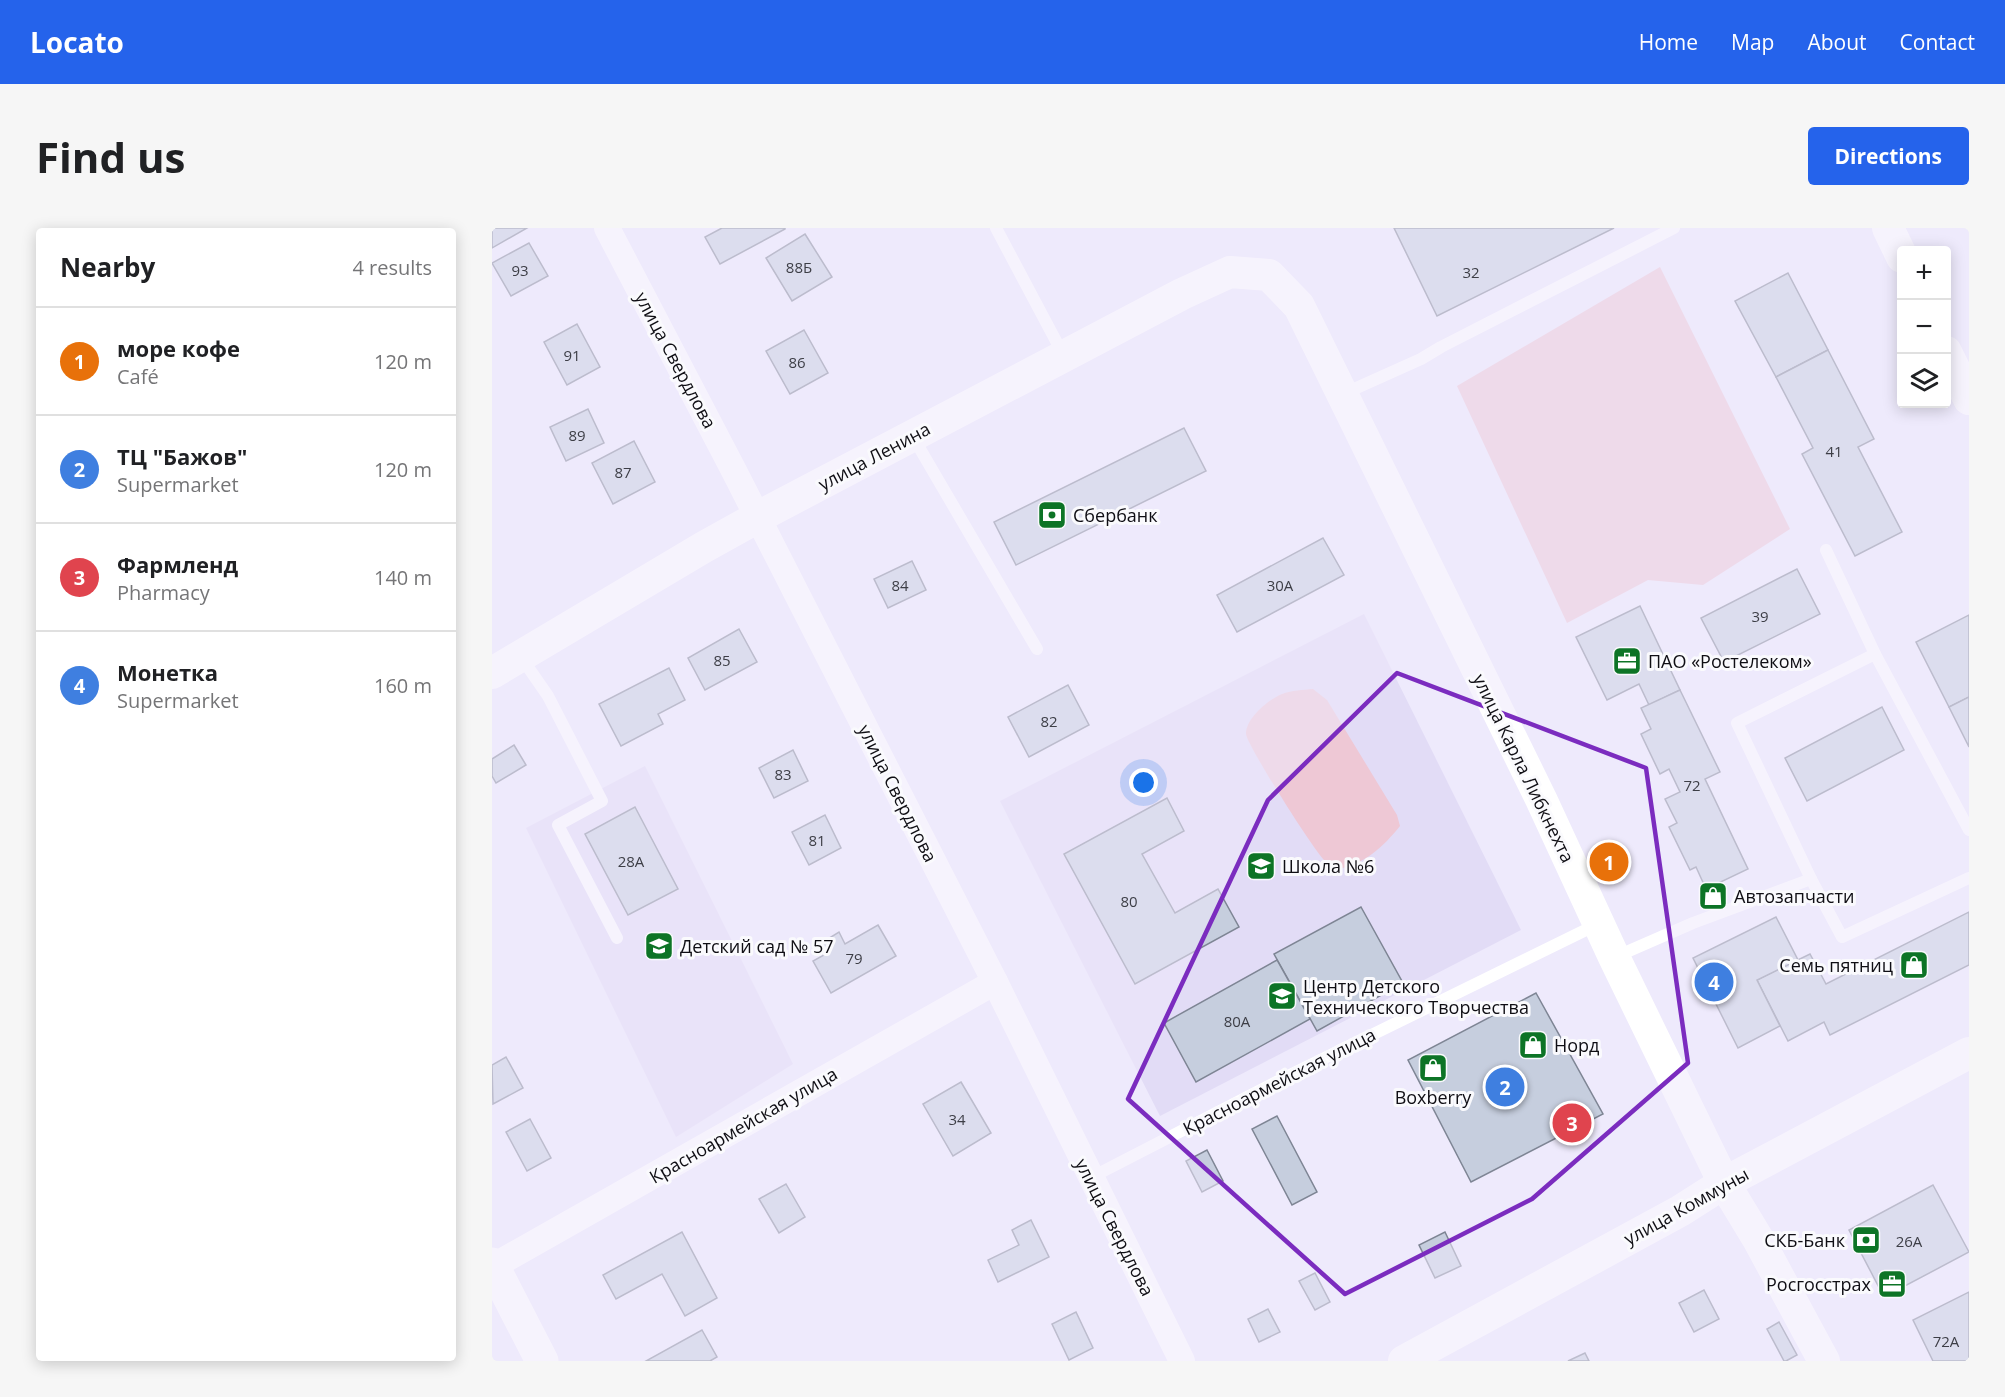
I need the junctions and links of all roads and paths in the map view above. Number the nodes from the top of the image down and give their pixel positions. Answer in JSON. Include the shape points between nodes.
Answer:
{"nodes":[{"id":1,"x":607,"y":228,"type":"edge"},
{"id":2,"x":996,"y":228,"type":"edge"},
{"id":3,"x":1674,"y":228,"type":"edge"},
{"id":4,"x":1888,"y":228,"type":"edge"},
{"id":5,"x":1897,"y":247,"type":"edge"},
{"id":6,"x":1269,"y":275,"type":"joint"},
{"id":7,"x":1948,"y":354,"type":"edge"},
{"id":8,"x":1065,"y":357,"type":"junction"},
{"id":9,"x":1341,"y":394,"type":"junction"},
{"id":10,"x":1969,"y":399,"type":"edge"},
{"id":11,"x":912,"y":436,"type":"junction"},
{"id":12,"x":758,"y":518,"type":"junction"},
{"id":13,"x":1826,"y":550,"type":"dead end"},
{"id":14,"x":1037,"y":649,"type":"dead end"},
{"id":15,"x":1875,"y":654,"type":"junction"},
{"id":16,"x":521,"y":657,"type":"junction"},
{"id":17,"x":492,"y":673,"type":"edge"},
{"id":18,"x":1969,"y":830,"type":"edge"},
{"id":19,"x":1969,"y":878,"type":"edge"},
{"id":20,"x":1811,"y":879,"type":"junction"},
{"id":21,"x":1599,"y":923,"type":"junction"},
{"id":22,"x":617,"y":938,"type":"dead end"},
{"id":23,"x":1614,"y":957,"type":"junction"},
{"id":24,"x":994,"y":982,"type":"junction"},
{"id":25,"x":1969,"y":1053,"type":"edge"},
{"id":26,"x":1090,"y":1178,"type":"junction"},
{"id":27,"x":1724,"y":1183,"type":"junction"},
{"id":28,"x":492,"y":1266,"type":"edge"},
{"id":29,"x":542,"y":1361,"type":"edge"},
{"id":30,"x":1182,"y":1361,"type":"edge"},
{"id":31,"x":1404,"y":1361,"type":"edge"},
{"id":32,"x":1824,"y":1361,"type":"edge"}],
"edges":[{"from":1,"to":12,"type":"street","name":"улица Свердлова"},
{"from":2,"to":8,"type":"lane"},
{"from":3,"to":9,"type":"lane","via":[[1421,359]]},
{"from":4,"to":5,"type":"street"},
{"from":6,"to":8,"type":"street","name":"улица Ленина","via":[[1230,272]]},
{"from":6,"to":9,"type":"street","name":"улица Карла Либкнехта","via":[[1299,306]]},
{"from":7,"to":10,"type":"street"},
{"from":8,"to":11,"type":"street","name":"улица Ленина"},
{"from":9,"to":21,"type":"street","name":"улица Карла Либкнехта"},
{"from":11,"to":12,"type":"street","name":"улица Ленина"},
{"from":11,"to":14,"type":"lane"},
{"from":12,"to":16,"type":"street","name":"улица Ленина"},
{"from":12,"to":24,"type":"street","name":"улица Свердлова"},
{"from":13,"to":15,"type":"lane"},
{"from":15,"to":18,"type":"lane"},
{"from":15,"to":20,"type":"lane","via":[[1737,723]]},
{"from":16,"to":17,"type":"street","name":"улица Ленина"},
{"from":16,"to":22,"type":"lane","via":[[548,696],[602,801],[558,825]]},
{"from":19,"to":20,"type":"lane","via":[[1842,937]]},
{"from":20,"to":23,"type":"lane"},
{"from":21,"to":23,"type":"street","name":"улица Карла Либкнехта"},
{"from":21,"to":26,"type":"lane","name":"Красноармейская улица"},
{"from":23,"to":27,"type":"street","name":"улица Карла Либкнехта"},
{"from":24,"to":26,"type":"street","name":"улица Свердлова"},
{"from":24,"to":28,"type":"street","name":"Красноармейская улица"},
{"from":25,"to":27,"type":"street","name":"улица Коммуны"},
{"from":26,"to":30,"type":"street","name":"улица Свердлова"},
{"from":27,"to":31,"type":"street","name":"улица Коммуны","via":[[1680,1211]]},
{"from":27,"to":32,"type":"street","name":"улица Карла Либкнехта"},
{"from":28,"to":29,"type":"main road"}]}
